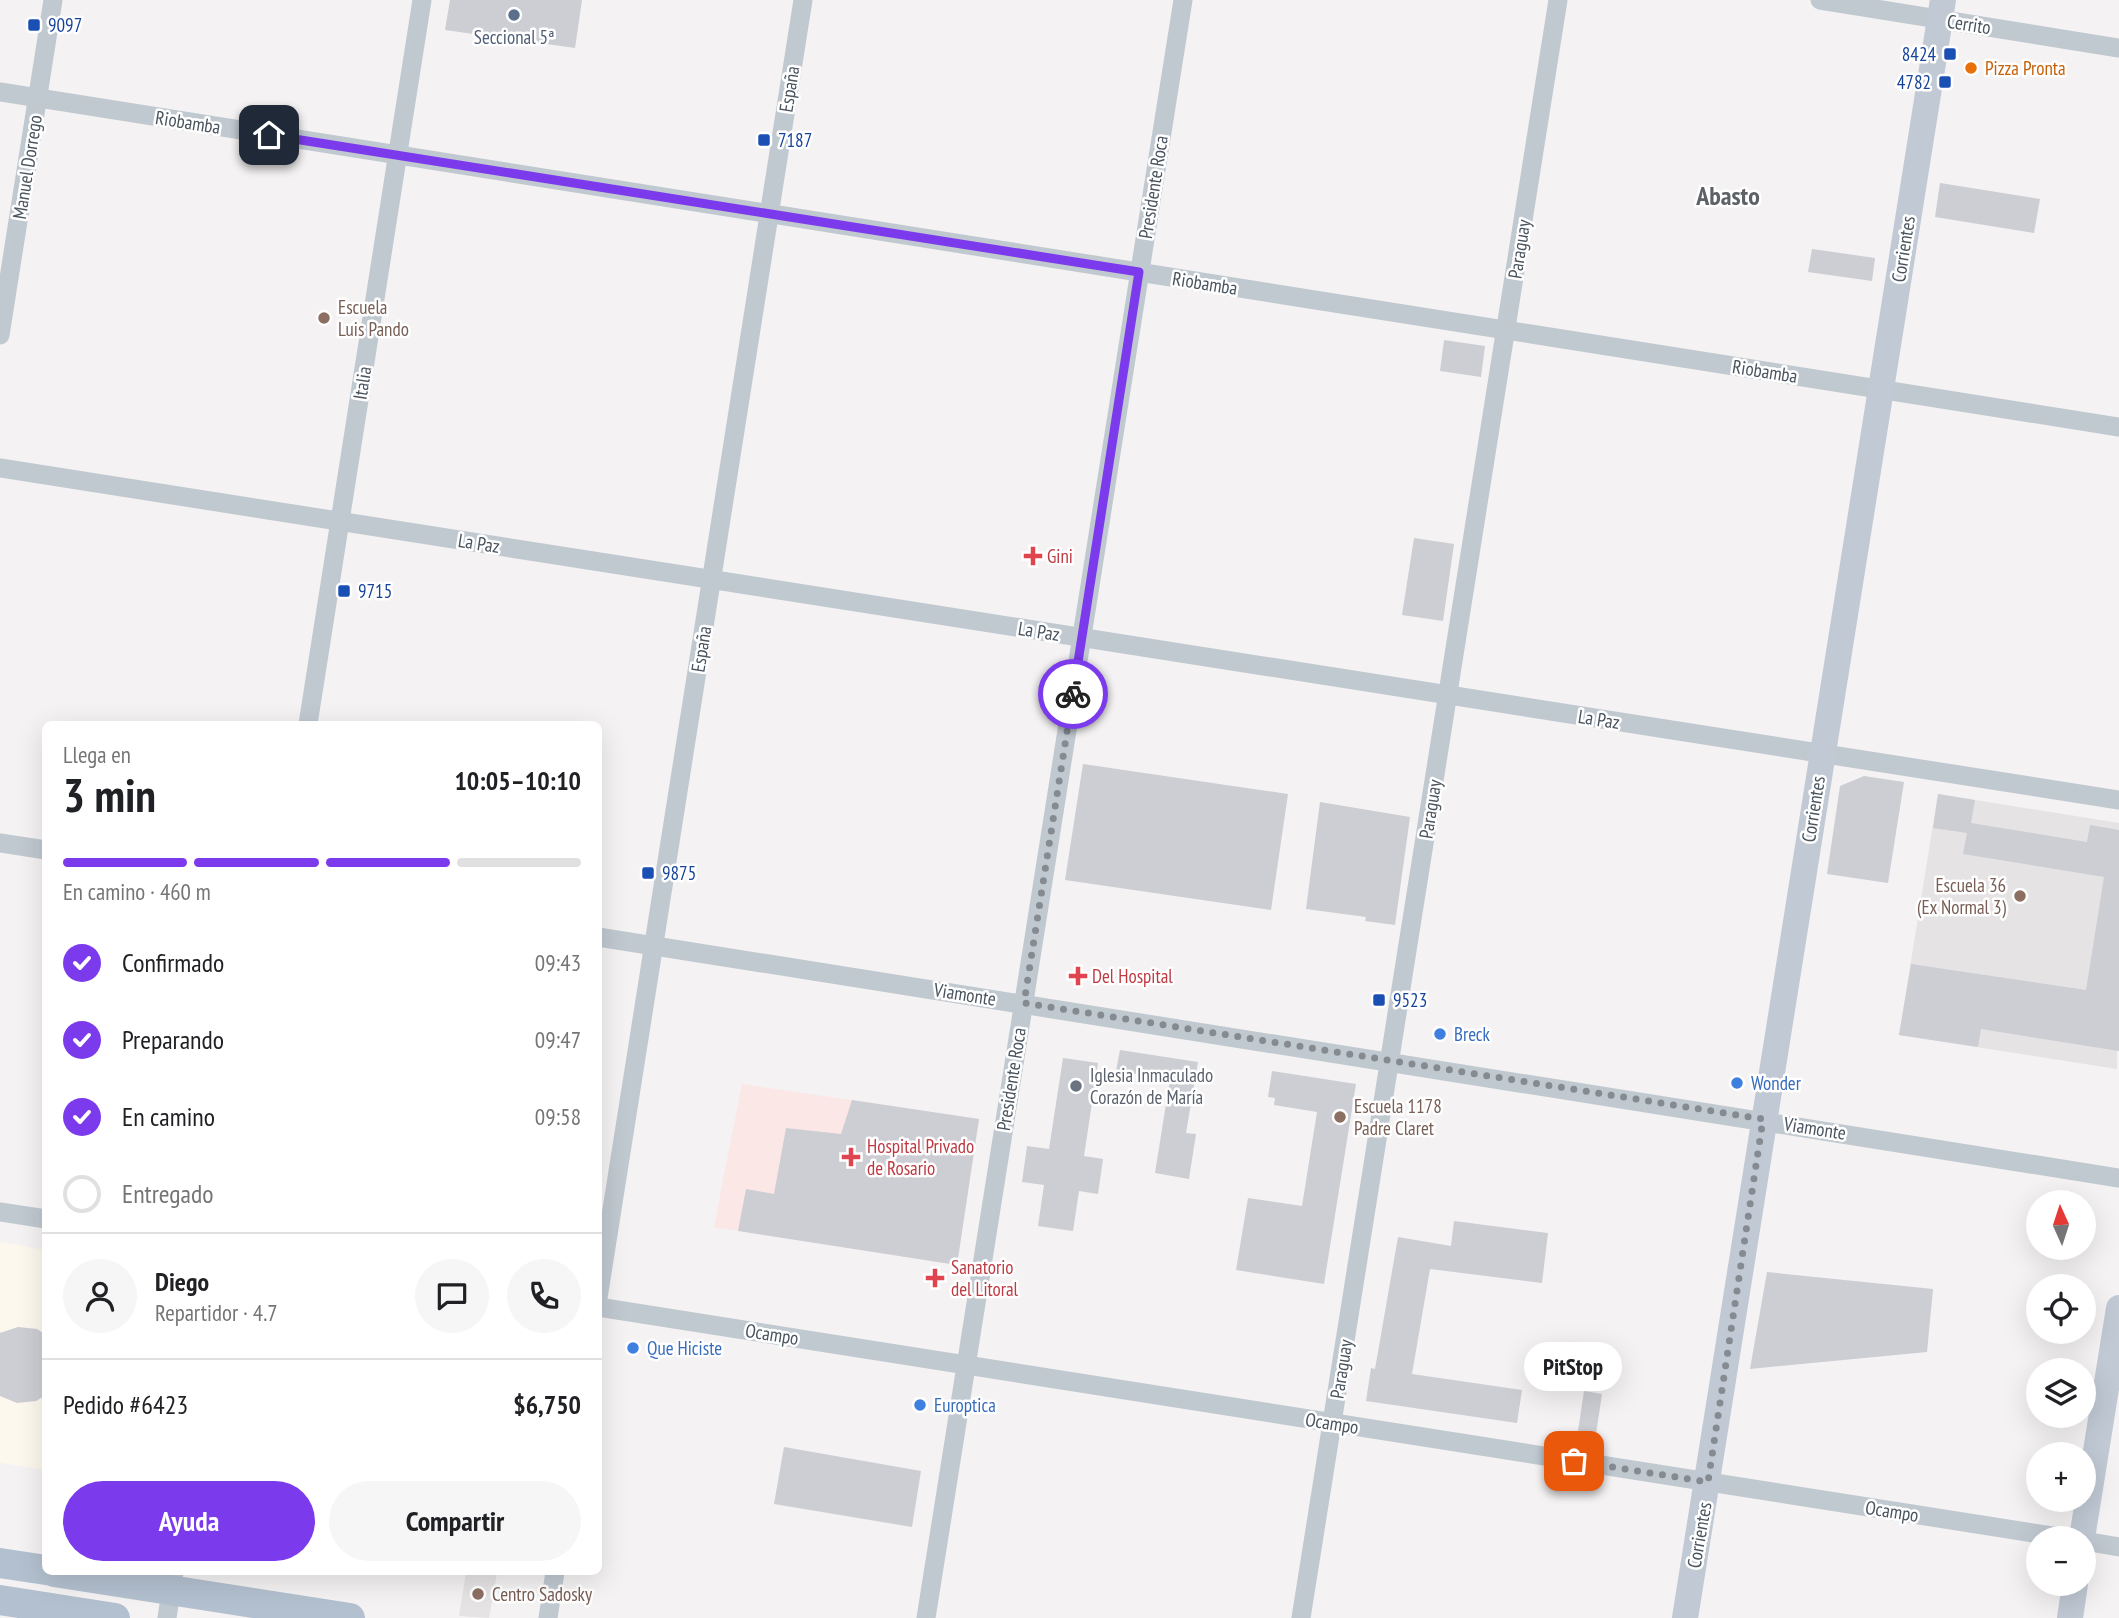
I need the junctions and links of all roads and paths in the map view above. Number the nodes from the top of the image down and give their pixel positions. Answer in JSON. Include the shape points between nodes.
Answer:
{"nodes":[{"id":1,"x":53,"y":0,"type":"edge"},
{"id":2,"x":422,"y":0,"type":"edge"},
{"id":3,"x":803,"y":0,"type":"edge"},
{"id":4,"x":1183,"y":0,"type":"edge"},
{"id":5,"x":1558,"y":0,"type":"edge"},
{"id":6,"x":1820,"y":0,"type":"edge"},
{"id":7,"x":1941,"y":10,"type":"edge"},
{"id":8,"x":2119,"y":48,"type":"edge"},
{"id":9,"x":0,"y":92,"type":"edge"},
{"id":10,"x":38,"y":98,"type":"junction"},
{"id":11,"x":398,"y":155,"type":"junction"},
{"id":12,"x":770,"y":214,"type":"junction"},
{"id":13,"x":1139,"y":272,"type":"junction"},
{"id":14,"x":1506,"y":330,"type":"junction"},
{"id":15,"x":0,"y":335,"type":"edge"},
{"id":16,"x":1881,"y":390,"type":"junction"},
{"id":17,"x":2119,"y":427,"type":"edge"},
{"id":18,"x":0,"y":468,"type":"edge"},
{"id":19,"x":340,"y":522,"type":"junction"},
{"id":20,"x":712,"y":580,"type":"junction"},
{"id":21,"x":1082,"y":638,"type":"junction"},
{"id":22,"x":1448,"y":695,"type":"junction"},
{"id":23,"x":308,"y":721,"type":"edge"},
{"id":24,"x":1822,"y":754,"type":"junction"},
{"id":25,"x":2119,"y":800,"type":"edge"},
{"id":26,"x":0,"y":843,"type":"edge"},
{"id":27,"x":42,"y":849,"type":"edge"},
{"id":28,"x":602,"y":938,"type":"edge"},
{"id":29,"x":654,"y":945,"type":"junction"},
{"id":30,"x":1024,"y":1003,"type":"junction"},
{"id":31,"x":1390,"y":1061,"type":"junction"},
{"id":32,"x":1763,"y":1119,"type":"junction"},
{"id":33,"x":2119,"y":1178,"type":"edge"},
{"id":34,"x":0,"y":1212,"type":"edge"},
{"id":35,"x":42,"y":1218,"type":"edge"},
{"id":36,"x":602,"y":1273,"type":"edge"},
{"id":37,"x":602,"y":1308,"type":"edge"},
{"id":38,"x":2119,"y":1308,"type":"edge"},
{"id":39,"x":966,"y":1365,"type":"junction"},
{"id":40,"x":1332,"y":1423,"type":"junction"},
{"id":41,"x":1708,"y":1482,"type":"junction"},
{"id":42,"x":2085,"y":1526,"type":"edge"},
{"id":43,"x":2026,"y":1532,"type":"edge"},
{"id":44,"x":2096,"y":1543,"type":"edge"},
{"id":45,"x":2119,"y":1547,"type":"edge"},
{"id":46,"x":0,"y":1563,"type":"edge"},
{"id":47,"x":42,"y":1569,"type":"edge"},
{"id":48,"x":71,"y":1575,"type":"edge"},
{"id":49,"x":555,"y":1575,"type":"edge"},
{"id":50,"x":171,"y":1593,"type":"edge"},
{"id":51,"x":2073,"y":1596,"type":"edge"},
{"id":52,"x":0,"y":1600,"type":"edge"},
{"id":53,"x":115,"y":1618,"type":"edge"},
{"id":54,"x":350,"y":1618,"type":"edge"},
{"id":55,"x":548,"y":1618,"type":"edge"},
{"id":56,"x":926,"y":1618,"type":"edge"},
{"id":57,"x":1301,"y":1618,"type":"edge"},
{"id":58,"x":1685,"y":1618,"type":"edge"},
{"id":59,"x":2070,"y":1618,"type":"edge"}],
"edges":[{"from":1,"to":10,"type":"street","name":"Manuel Dorrego"},
{"from":2,"to":11,"type":"street","name":"Italia"},
{"from":3,"to":12,"type":"street","name":"España"},
{"from":4,"to":13,"type":"street","name":"Presidente Roca"},
{"from":5,"to":14,"type":"street","name":"Paraguay"},
{"from":6,"to":7,"type":"street","name":"Cerrito"},
{"from":7,"to":8,"type":"street","name":"Cerrito"},
{"from":7,"to":16,"type":"main road","name":"Corrientes"},
{"from":9,"to":10,"type":"street","name":"Riobamba"},
{"from":10,"to":11,"type":"street","name":"Riobamba"},
{"from":10,"to":15,"type":"street","name":"Manuel Dorrego"},
{"from":11,"to":12,"type":"street","name":"Riobamba"},
{"from":11,"to":19,"type":"street","name":"Italia"},
{"from":12,"to":13,"type":"street","name":"Riobamba"},
{"from":12,"to":20,"type":"street","name":"España"},
{"from":13,"to":14,"type":"street","name":"Riobamba"},
{"from":13,"to":21,"type":"street","name":"Presidente Roca"},
{"from":14,"to":16,"type":"street","name":"Riobamba"},
{"from":14,"to":22,"type":"street","name":"Paraguay"},
{"from":16,"to":17,"type":"street","name":"Riobamba"},
{"from":16,"to":24,"type":"main road","name":"Corrientes"},
{"from":18,"to":19,"type":"street","name":"La Paz"},
{"from":19,"to":20,"type":"street","name":"La Paz"},
{"from":19,"to":23,"type":"street","name":"Italia"},
{"from":20,"to":21,"type":"street","name":"La Paz"},
{"from":20,"to":29,"type":"street","name":"España"},
{"from":21,"to":22,"type":"street","name":"La Paz"},
{"from":21,"to":30,"type":"street","name":"Presidente Roca"},
{"from":22,"to":24,"type":"street","name":"La Paz"},
{"from":22,"to":31,"type":"street","name":"Paraguay"},
{"from":24,"to":25,"type":"street","name":"La Paz"},
{"from":24,"to":32,"type":"main road","name":"Corrientes"},
{"from":26,"to":27,"type":"street"},
{"from":28,"to":29,"type":"street","name":"Viamonte"},
{"from":29,"to":30,"type":"street","name":"Viamonte"},
{"from":29,"to":36,"type":"street","name":"España"},
{"from":30,"to":31,"type":"street","name":"Viamonte"},
{"from":30,"to":39,"type":"street","name":"Presidente Roca"},
{"from":31,"to":32,"type":"street","name":"Viamonte"},
{"from":31,"to":40,"type":"street","name":"Paraguay"},
{"from":32,"to":33,"type":"street","name":"Viamonte"},
{"from":32,"to":41,"type":"main road","name":"Corrientes"},
{"from":34,"to":35,"type":"street"},
{"from":37,"to":39,"type":"street","name":"Ocampo"},
{"from":38,"to":42,"type":"main road"},
{"from":39,"to":40,"type":"street","name":"Ocampo"},
{"from":39,"to":56,"type":"street","name":"Presidente Roca"},
{"from":40,"to":41,"type":"street","name":"Ocampo"},
{"from":40,"to":57,"type":"street","name":"Paraguay"},
{"from":41,"to":43,"type":"street","name":"Ocampo"},
{"from":41,"to":58,"type":"main road","name":"Corrientes"},
{"from":44,"to":45,"type":"street"},
{"from":46,"to":47,"type":"main road"},
{"from":48,"to":50,"type":"main road"},
{"from":49,"to":55,"type":"street"},
{"from":50,"to":54,"type":"main road"},
{"from":51,"to":59,"type":"main road"},
{"from":52,"to":53,"type":"main road"}]}
